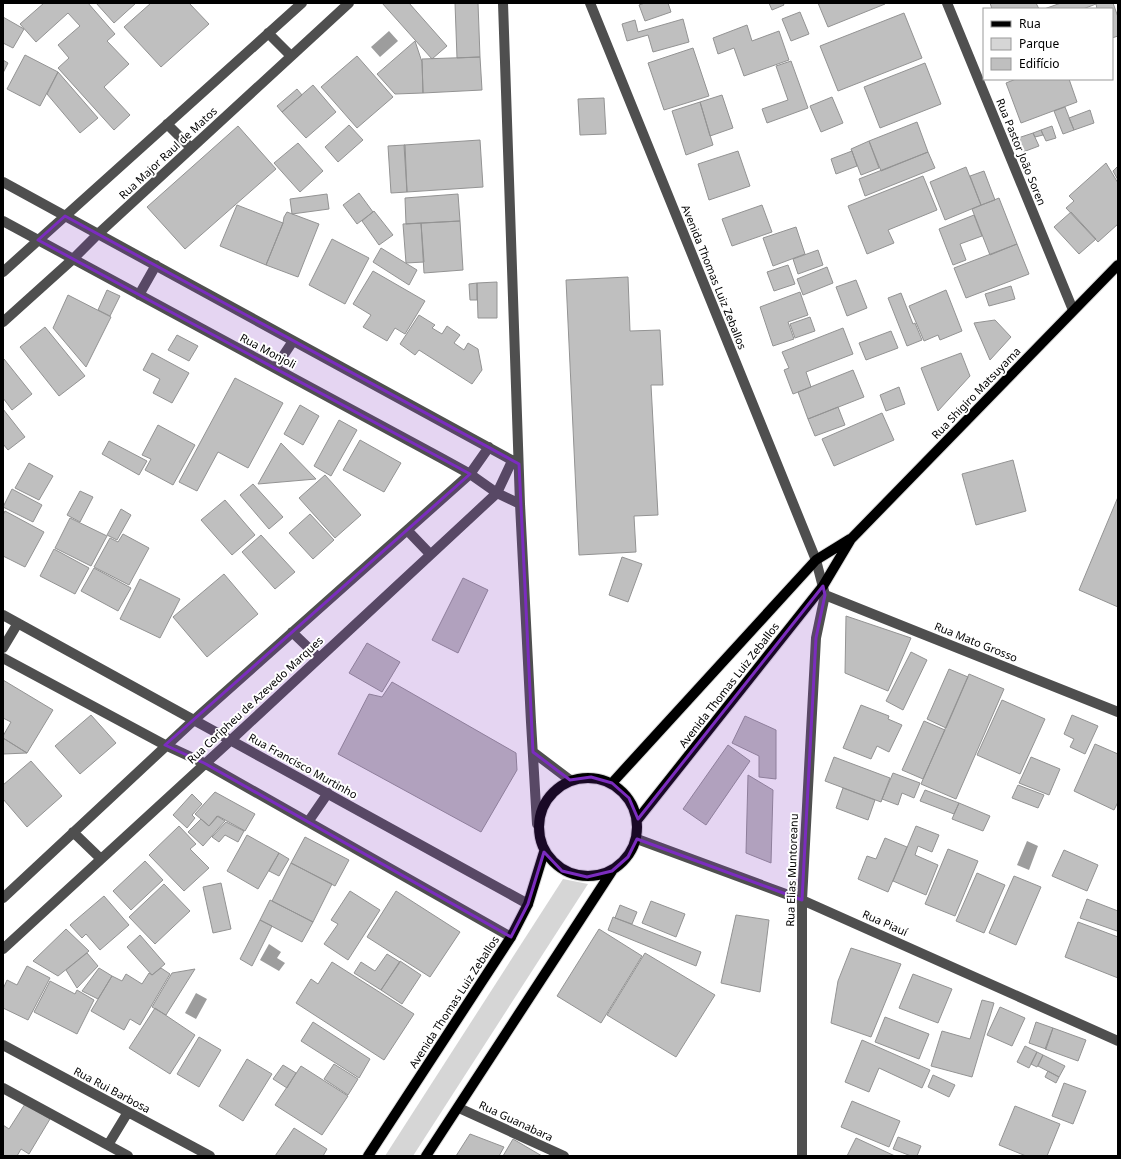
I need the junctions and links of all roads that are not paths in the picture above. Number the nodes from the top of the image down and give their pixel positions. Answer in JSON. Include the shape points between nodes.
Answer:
{"nodes":[{"id":1,"x":302,"y":3,"type":"edge"},
{"id":2,"x":349,"y":3,"type":"edge"},
{"id":3,"x":503,"y":3,"type":"edge"},
{"id":4,"x":590,"y":3,"type":"edge"},
{"id":5,"x":947,"y":3,"type":"edge"},
{"id":6,"x":268,"y":33,"type":"junction"},
{"id":7,"x":291,"y":56,"type":"junction"},
{"id":8,"x":167,"y":124,"type":"junction"},
{"id":9,"x":191,"y":148,"type":"junction"},
{"id":10,"x":3,"y":182,"type":"edge"},
{"id":11,"x":65,"y":216,"type":"junction"},
{"id":12,"x":3,"y":221,"type":"edge"},
{"id":13,"x":98,"y":234,"type":"junction"},
{"id":14,"x":38,"y":240,"type":"junction"},
{"id":15,"x":73,"y":259,"type":"junction"},
{"id":16,"x":156,"y":265,"type":"junction"},
{"id":17,"x":1118,"y":265,"type":"edge"},
{"id":18,"x":3,"y":272,"type":"edge"},
{"id":19,"x":139,"y":295,"type":"junction"},
{"id":20,"x":1073,"y":310,"type":"junction"},
{"id":21,"x":3,"y":322,"type":"edge"},
{"id":22,"x":293,"y":341,"type":"junction"},
{"id":23,"x":275,"y":368,"type":"junction"},
{"id":24,"x":489,"y":447,"type":"junction"},
{"id":25,"x":516,"y":463,"type":"junction"},
{"id":26,"x":470,"y":474,"type":"junction"},
{"id":27,"x":497,"y":493,"type":"junction"},
{"id":28,"x":520,"y":504,"type":"junction"},
{"id":29,"x":407,"y":530,"type":"junction"},
{"id":30,"x":851,"y":539,"type":"junction"},
{"id":31,"x":430,"y":554,"type":"junction"},
{"id":32,"x":816,"y":560,"type":"junction"},
{"id":33,"x":824,"y":591,"type":"junction"},
{"id":34,"x":3,"y":615,"type":"edge"},
{"id":35,"x":18,"y":623,"type":"junction"},
{"id":36,"x":292,"y":632,"type":"junction"},
{"id":37,"x":3,"y":648,"type":"edge"},
{"id":38,"x":3,"y":658,"type":"edge"},
{"id":39,"x":319,"y":658,"type":"junction"},
{"id":40,"x":1118,"y":712,"type":"edge"},
{"id":41,"x":194,"y":720,"type":"junction"},
{"id":42,"x":231,"y":740,"type":"junction"},
{"id":43,"x":165,"y":745,"type":"junction"},
{"id":44,"x":533,"y":752,"type":"junction"},
{"id":45,"x":204,"y":763,"type":"junction"},
{"id":46,"x":570,"y":780,"type":"junction"},
{"id":47,"x":612,"y":783,"type":"junction"},
{"id":48,"x":328,"y":793,"type":"junction"},
{"id":49,"x":638,"y":819,"type":"junction"},
{"id":50,"x":308,"y":822,"type":"junction"},
{"id":51,"x":537,"y":824,"type":"junction"},
{"id":52,"x":73,"y":832,"type":"junction"},
{"id":53,"x":637,"y":839,"type":"junction"},
{"id":54,"x":544,"y":852,"type":"junction"},
{"id":55,"x":101,"y":859,"type":"junction"},
{"id":56,"x":612,"y":871,"type":"junction"},
{"id":57,"x":3,"y":898,"type":"edge"},
{"id":58,"x":802,"y":900,"type":"junction"},
{"id":59,"x":528,"y":904,"type":"junction"},
{"id":60,"x":511,"y":937,"type":"junction"},
{"id":61,"x":3,"y":949,"type":"edge"},
{"id":62,"x":1118,"y":1041,"type":"edge"},
{"id":63,"x":3,"y":1045,"type":"edge"},
{"id":64,"x":3,"y":1088,"type":"edge"},
{"id":65,"x":459,"y":1108,"type":"junction"},
{"id":66,"x":128,"y":1112,"type":"junction"},
{"id":67,"x":108,"y":1145,"type":"junction"},
{"id":68,"x":128,"y":1156,"type":"edge"},
{"id":69,"x":210,"y":1156,"type":"edge"},
{"id":70,"x":368,"y":1156,"type":"edge"},
{"id":71,"x":426,"y":1156,"type":"edge"},
{"id":72,"x":564,"y":1156,"type":"edge"},
{"id":73,"x":802,"y":1156,"type":"edge"}],
"edges":[{"from":1,"to":6,"type":"street","name":"Rua Major Raul de Matos"},
{"from":2,"to":7,"type":"street","name":"Rua Major Raul de Matos"},
{"from":3,"to":25,"type":"street"},
{"from":4,"to":32,"type":"street","name":"Avenida Thomas Luiz Zeballos"},
{"from":5,"to":20,"type":"street","name":"Rua Pastor João Soren"},
{"from":6,"to":7,"type":"street"},
{"from":6,"to":8,"type":"street","name":"Rua Major Raul de Matos"},
{"from":7,"to":9,"type":"street","name":"Rua Major Raul de Matos"},
{"from":8,"to":9,"type":"street"},
{"from":8,"to":11,"type":"street","name":"Rua Major Raul de Matos"},
{"from":9,"to":13,"type":"street","name":"Rua Major Raul de Matos"},
{"from":10,"to":11,"type":"street","name":"Rua Monjoli"},
{"from":11,"to":13,"type":"street","name":"Rua Monjoli"},
{"from":11,"to":14,"type":"street","name":"Rua Major Raul de Matos"},
{"from":12,"to":14,"type":"street","name":"Rua Monjoli"},
{"from":13,"to":15,"type":"street","name":"Rua Major Raul de Matos"},
{"from":13,"to":16,"type":"street","name":"Rua Monjoli"},
{"from":14,"to":15,"type":"street","name":"Rua Monjoli"},
{"from":14,"to":18,"type":"street","name":"Rua Major Raul de Matos"},
{"from":15,"to":19,"type":"street","name":"Rua Monjoli"},
{"from":15,"to":21,"type":"street","name":"Rua Major Raul de Matos"},
{"from":16,"to":19,"type":"street"},
{"from":16,"to":22,"type":"street","name":"Rua Monjoli"},
{"from":17,"to":20,"type":"main road","name":"Rua Shigiro Matsuyama"},
{"from":19,"to":23,"type":"street","name":"Rua Monjoli"},
{"from":20,"to":30,"type":"main road","name":"Rua Shigiro Matsuyama"},
{"from":22,"to":23,"type":"street"},
{"from":22,"to":24,"type":"street","name":"Rua Monjoli"},
{"from":23,"to":26,"type":"street","name":"Rua Monjoli"},
{"from":24,"to":25,"type":"street","name":"Rua Monjoli"},
{"from":24,"to":26,"type":"street"},
{"from":25,"to":27,"type":"street","name":"Rua Coripheu de Azevedo Marques"},
{"from":25,"to":28,"type":"street"},
{"from":26,"to":27,"type":"street","name":"Rua Monjoli"},
{"from":26,"to":29,"type":"street"},
{"from":27,"to":28,"type":"street","name":"Rua Monjoli"},
{"from":27,"to":31,"type":"street","name":"Rua Coripheu de Azevedo Marques"},
{"from":28,"to":44,"type":"street"},
{"from":29,"to":31,"type":"street"},
{"from":29,"to":36,"type":"street"},
{"from":30,"to":32,"type":"main road","name":"Rua Shigiro Matsuyama"},
{"from":30,"to":33,"type":"main road","name":"Rua Shigiro Matsuyama"},
{"from":31,"to":39,"type":"street","name":"Rua Coripheu de Azevedo Marques"},
{"from":32,"to":33,"type":"street","name":"Avenida Thomas Luiz Zeballos"},
{"from":32,"to":47,"type":"main road","name":"Avenida Thomas Luiz Zeballos"},
{"from":33,"to":40,"type":"street","name":"Rua Mato Grosso"},
{"from":33,"to":49,"type":"main road","name":"Avenida Thomas Luiz Zeballos"},
{"from":33,"to":58,"type":"street","name":"Rua Elias Muntoreanu","via":[[816,638]]},
{"from":34,"to":35,"type":"street","name":"Rua Francisco Murtinho"},
{"from":35,"to":37,"type":"street"},
{"from":35,"to":41,"type":"street","name":"Rua Francisco Murtinho"},
{"from":36,"to":39,"type":"street"},
{"from":36,"to":41,"type":"street"},
{"from":38,"to":43,"type":"street"},
{"from":39,"to":42,"type":"street","name":"Rua Coripheu de Azevedo Marques"},
{"from":41,"to":42,"type":"street","name":"Rua Francisco Murtinho"},
{"from":41,"to":43,"type":"street"},
{"from":42,"to":45,"type":"street","name":"Rua Coripheu de Azevedo Marques"},
{"from":42,"to":48,"type":"street","name":"Rua Francisco Murtinho"},
{"from":43,"to":45,"type":"street"},
{"from":43,"to":52,"type":"street"},
{"from":44,"to":46,"type":"street"},
{"from":44,"to":51,"type":"street"},
{"from":45,"to":50,"type":"street"},
{"from":45,"to":55,"type":"street","name":"Rua Coripheu de Azevedo Marques"},
{"from":46,"to":47,"type":"main road","via":[[591,777]]},
{"from":46,"to":51,"type":"main road","via":[[547,797]]},
{"from":47,"to":49,"type":"main road","via":[[629,798]]},
{"from":48,"to":50,"type":"street"},
{"from":48,"to":59,"type":"street","name":"Rua Francisco Murtinho"},
{"from":49,"to":53,"type":"main road"},
{"from":50,"to":60,"type":"street"},
{"from":51,"to":54,"type":"main road"},
{"from":52,"to":55,"type":"street"},
{"from":52,"to":57,"type":"street"},
{"from":53,"to":56,"type":"main road","via":[[628,857]]},
{"from":53,"to":58,"type":"street","name":"Rua Piauí"},
{"from":54,"to":56,"type":"main road","via":[[562,871],[587,877]]},
{"from":54,"to":59,"type":"main road","name":"Avenida Thomas Luiz Zeballos"},
{"from":55,"to":61,"type":"street","name":"Rua Coripheu de Azevedo Marques"},
{"from":56,"to":65,"type":"main road"},
{"from":58,"to":62,"type":"street","name":"Rua Piauí"},
{"from":58,"to":73,"type":"street","name":"Rua Elias Muntoreanu"},
{"from":59,"to":60,"type":"main road","name":"Avenida Thomas Luiz Zeballos"},
{"from":60,"to":70,"type":"main road","name":"Avenida Thomas Luiz Zeballos"},
{"from":63,"to":66,"type":"street","name":"Rua Rui Barbosa"},
{"from":64,"to":67,"type":"street"},
{"from":65,"to":71,"type":"main road"},
{"from":65,"to":72,"type":"street","name":"Rua Guanabara"},
{"from":66,"to":67,"type":"street"},
{"from":66,"to":69,"type":"street","name":"Rua Rui Barbosa"},
{"from":67,"to":68,"type":"street"}]}
